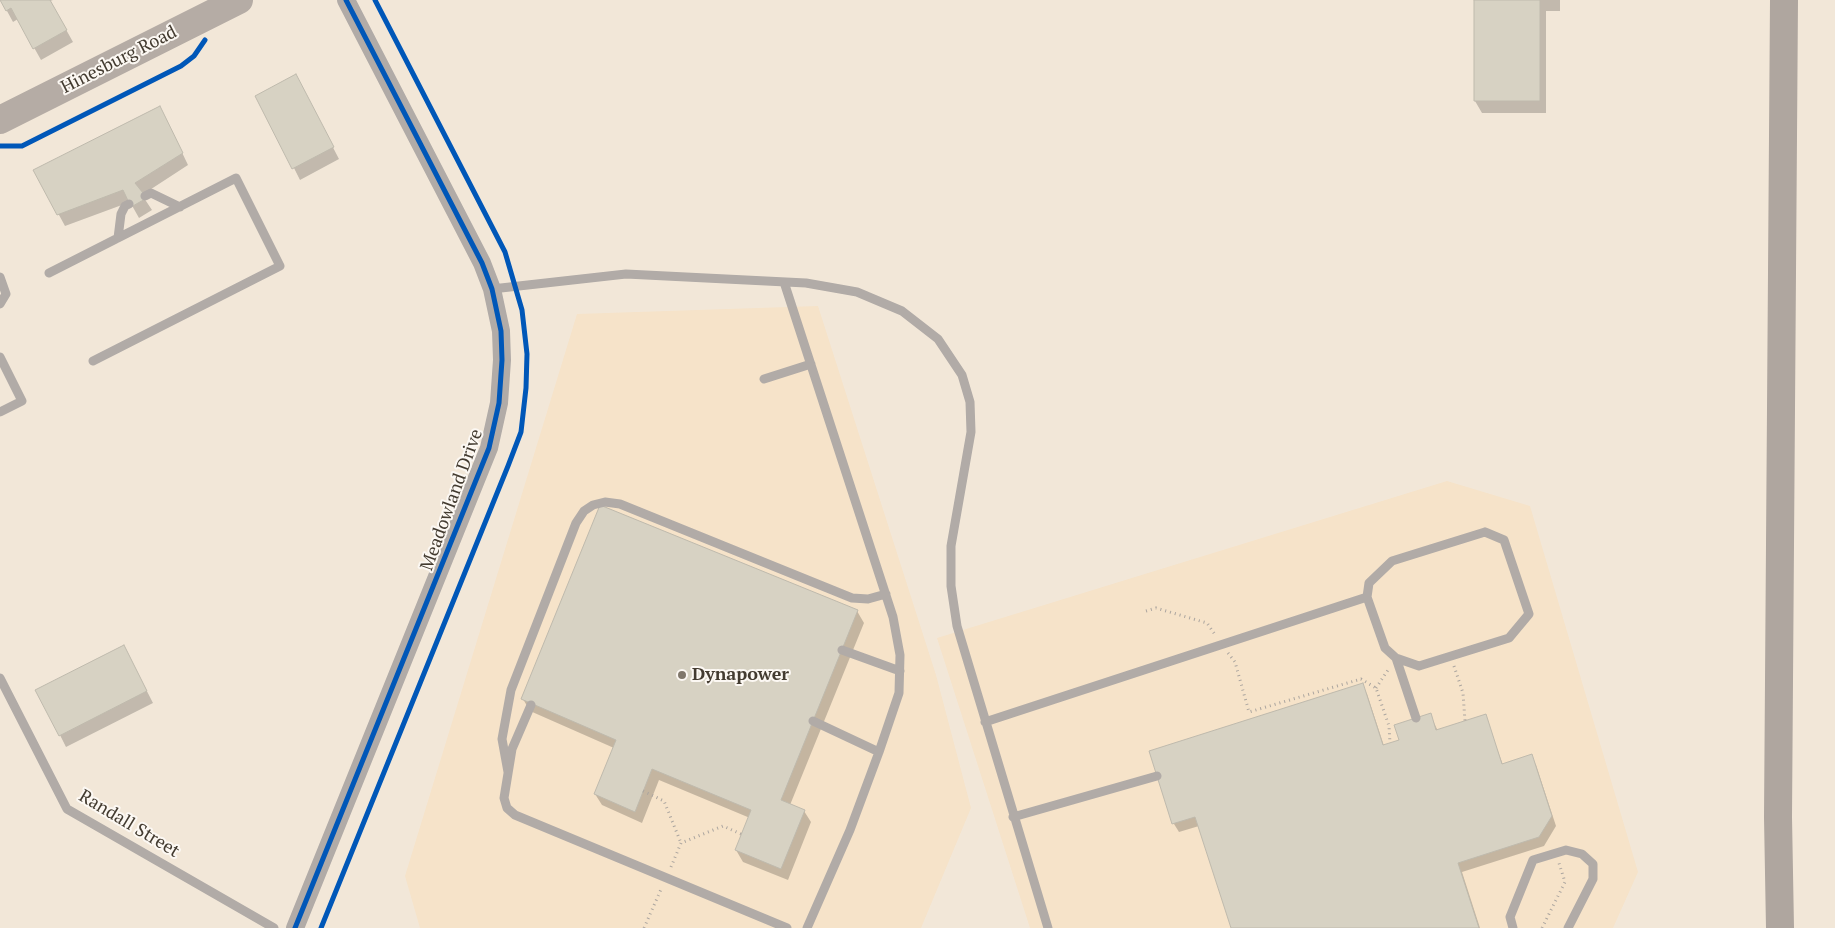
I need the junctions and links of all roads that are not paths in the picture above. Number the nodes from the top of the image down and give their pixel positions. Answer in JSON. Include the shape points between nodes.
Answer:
{"nodes":[{"id":1,"x":239,"y":0,"type":"edge"},
{"id":2,"x":346,"y":0,"type":"edge"},
{"id":3,"x":1784,"y":0,"type":"edge"},
{"id":4,"x":0,"y":120,"type":"edge"},
{"id":5,"x":145,"y":196,"type":"dead end"},
{"id":6,"x":129,"y":204,"type":"dead end"},
{"id":7,"x":180,"y":207,"type":"junction"},
{"id":8,"x":118,"y":238,"type":"junction"},
{"id":9,"x":49,"y":273,"type":"dead end"},
{"id":10,"x":0,"y":277,"type":"edge"},
{"id":11,"x":784,"y":282,"type":"junction"},
{"id":12,"x":492,"y":289,"type":"junction"},
{"id":13,"x":0,"y":304,"type":"edge"},
{"id":14,"x":0,"y":357,"type":"edge"},
{"id":15,"x":93,"y":362,"type":"dead end"},
{"id":16,"x":811,"y":364,"type":"junction"},
{"id":17,"x":764,"y":379,"type":"dead end"},
{"id":18,"x":0,"y":412,"type":"edge"},
{"id":19,"x":886,"y":594,"type":"junction"},
{"id":20,"x":1367,"y":597,"type":"junction"},
{"id":21,"x":842,"y":650,"type":"dead end"},
{"id":22,"x":1396,"y":658,"type":"junction"},
{"id":23,"x":900,"y":671,"type":"junction"},
{"id":24,"x":0,"y":678,"type":"edge"},
{"id":25,"x":531,"y":705,"type":"dead end"},
{"id":26,"x":1416,"y":718,"type":"dead end"},
{"id":27,"x":813,"y":721,"type":"dead end"},
{"id":28,"x":985,"y":722,"type":"junction"},
{"id":29,"x":879,"y":752,"type":"junction"},
{"id":30,"x":508,"y":772,"type":"junction"},
{"id":31,"x":1157,"y":776,"type":"dead end"},
{"id":32,"x":1014,"y":817,"type":"junction"},
{"id":33,"x":274,"y":928,"type":"edge"},
{"id":34,"x":295,"y":928,"type":"edge"},
{"id":35,"x":786,"y":928,"type":"edge"},
{"id":36,"x":807,"y":928,"type":"edge"},
{"id":37,"x":1048,"y":928,"type":"edge"},
{"id":38,"x":1513,"y":928,"type":"edge"},
{"id":39,"x":1568,"y":928,"type":"edge"},
{"id":40,"x":1780,"y":928,"type":"edge"}],
"edges":[{"from":1,"to":4,"type":"main road","name":"Hinesburg Road"},
{"from":2,"to":12,"type":"street","name":"Meadowland Drive","via":[[482,262]]},
{"from":3,"to":40,"type":"highway","via":[[1778,779]]},
{"from":5,"to":7,"type":"lane","via":[[151,193]]},
{"from":6,"to":8,"type":"lane","via":[[121,214]]},
{"from":7,"to":8,"type":"lane"},
{"from":7,"to":15,"type":"lane","via":[[236,178],[280,266]]},
{"from":8,"to":9,"type":"lane"},
{"from":10,"to":13,"type":"lane","via":[[6,294]]},
{"from":11,"to":12,"type":"lane","via":[[626,274]]},
{"from":11,"to":16,"type":"lane"},
{"from":11,"to":28,"type":"lane","via":[[857,292],[902,311],[938,338],[962,375],[970,402],[971,432],[951,546],[950,586],[957,626]]},
{"from":12,"to":34,"type":"street","name":"Meadowland Drive","via":[[501,331],[502,360],[499,403],[489,448]]},
{"from":14,"to":18,"type":"lane","via":[[22,401]]},
{"from":16,"to":17,"type":"lane"},
{"from":16,"to":19,"type":"lane"},
{"from":19,"to":23,"type":"lane","via":[[900,654]]},
{"from":19,"to":30,"type":"lane","via":[[868,599],[852,598],[620,504],[605,502],[593,505],[576,523],[511,690],[502,739]]},
{"from":20,"to":22,"type":"lane","via":[[1385,648]]},
{"from":20,"to":22,"type":"lane","via":[[1369,583],[1392,561],[1485,532],[1504,540],[1529,614],[1509,638],[1418,666]]},
{"from":20,"to":28,"type":"lane"},
{"from":21,"to":23,"type":"lane"},
{"from":22,"to":26,"type":"lane"},
{"from":23,"to":29,"type":"lane","via":[[900,694]]},
{"from":24,"to":33,"type":"lane","name":"Randall Street","via":[[67,809]]},
{"from":25,"to":30,"type":"lane","via":[[512,749]]},
{"from":27,"to":29,"type":"lane"},
{"from":28,"to":32,"type":"lane"},
{"from":29,"to":36,"type":"lane","via":[[850,830]]},
{"from":30,"to":35,"type":"lane","via":[[504,798],[507,808],[515,815]]},
{"from":31,"to":32,"type":"lane"},
{"from":32,"to":37,"type":"lane"},
{"from":38,"to":39,"type":"lane","via":[[1510,918],[1533,860],[1566,850],[1582,854],[1593,864],[1593,879]]}]}
